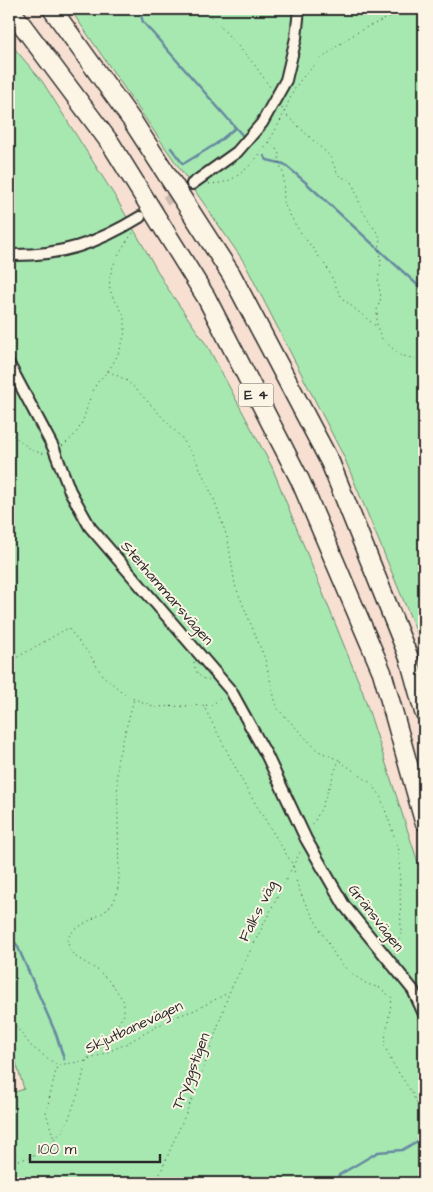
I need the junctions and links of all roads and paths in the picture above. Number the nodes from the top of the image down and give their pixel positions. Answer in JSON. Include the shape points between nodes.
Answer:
{"nodes":[{"id":1,"x":10,"y":9,"type":"edge"},
{"id":2,"x":52,"y":9,"type":"edge"},
{"id":3,"x":205,"y":9,"type":"edge"},
{"id":4,"x":300,"y":9,"type":"edge"},
{"id":5,"x":402,"y":9,"type":"edge"},
{"id":6,"x":414,"y":9,"type":"edge"},
{"id":7,"x":424,"y":21,"type":"edge"},
{"id":8,"x":277,"y":97,"type":"junction"},
{"id":9,"x":284,"y":113,"type":"junction"},
{"id":10,"x":269,"y":142,"type":"junction"},
{"id":11,"x":197,"y":185,"type":"joint"},
{"id":12,"x":140,"y":217,"type":"tunnel mouth"},
{"id":13,"x":137,"y":228,"type":"dead end"},
{"id":14,"x":9,"y":255,"type":"edge"},
{"id":15,"x":378,"y":327,"type":"junction"},
{"id":16,"x":424,"y":361,"type":"edge"},
{"id":17,"x":9,"y":364,"type":"edge"},
{"id":18,"x":108,"y":371,"type":"junction"},
{"id":19,"x":9,"y":432,"type":"edge"},
{"id":20,"x":54,"y":449,"type":"junction"},
{"id":21,"x":9,"y":662,"type":"edge"},
{"id":22,"x":231,"y":690,"type":"junction"},
{"id":23,"x":134,"y":699,"type":"junction"},
{"id":24,"x":203,"y":705,"type":"junction"},
{"id":25,"x":424,"y":712,"type":"edge"},
{"id":26,"x":339,"y":760,"type":"junction"},
{"id":27,"x":424,"y":821,"type":"edge"},
{"id":28,"x":306,"y":839,"type":"junction"},
{"id":29,"x":293,"y":865,"type":"junction"},
{"id":30,"x":395,"y":955,"type":"dead end"},
{"id":31,"x":228,"y":993,"type":"junction"},
{"id":32,"x":9,"y":1013,"type":"edge"},
{"id":33,"x":424,"y":1014,"type":"edge"},
{"id":34,"x":86,"y":1061,"type":"junction"},
{"id":35,"x":58,"y":1065,"type":"junction"},
{"id":36,"x":424,"y":1122,"type":"edge"},
{"id":37,"x":54,"y":1139,"type":"junction"},
{"id":38,"x":9,"y":1162,"type":"edge"},
{"id":39,"x":156,"y":1183,"type":"edge"}],
"edges":[{"from":1,"to":27,"type":"highway","number":"E 4","via":[[111,144],[206,297],[300,480],[382,672]]},
{"from":2,"to":25,"type":"highway","number":"E 4","via":[[133,122],[231,274],[330,462],[409,658]]},
{"from":3,"to":8,"type":"path","via":[[254,64]]},
{"from":4,"to":8,"type":"street","via":[[286,80]]},
{"from":5,"to":9,"type":"path","via":[[328,53],[303,76]]},
{"from":6,"to":7,"type":"path"},
{"from":8,"to":11,"type":"street","via":[[262,123],[237,152]]},
{"from":9,"to":10,"type":"path"},
{"from":9,"to":15,"type":"path","via":[[330,156],[338,175],[352,182],[362,210],[380,237]]},
{"from":10,"to":11,"type":"path","via":[[257,158],[235,177],[221,183]]},
{"from":10,"to":15,"type":"path","via":[[280,156],[284,204],[296,226],[328,270],[343,299]]},
{"from":12,"to":14,"type":"street","via":[[94,242],[59,252]]},
{"from":13,"to":18,"type":"path","via":[[110,275],[112,296],[122,311],[125,323],[118,353]]},
{"from":15,"to":16,"type":"path","via":[[382,339],[400,355]]},
{"from":17,"to":20,"type":"street","name":"Stenhammarsvägen"},
{"from":18,"to":20,"type":"path","via":[[95,385],[86,416],[77,432],[64,445]]},
{"from":18,"to":26,"type":"path","via":[[136,389],[195,458],[228,540],[235,585],[265,659],[277,708],[318,751]]},
{"from":19,"to":20,"type":"path","via":[[33,451],[47,454]]},
{"from":20,"to":22,"type":"street","name":"Stenhammarsvägen","via":[[70,491],[90,527]]},
{"from":21,"to":23,"type":"path","via":[[68,628],[102,674]]},
{"from":22,"to":24,"type":"path","via":[[212,705]]},
{"from":22,"to":28,"type":"street","name":"Stenhammarsvägen"},
{"from":23,"to":24,"type":"path","via":[[155,707]]},
{"from":23,"to":34,"type":"path","via":[[117,762],[116,896],[106,912],[72,931],[67,939],[70,951],[99,971],[124,1002],[124,1015]]},
{"from":24,"to":29,"type":"path","via":[[247,790]]},
{"from":26,"to":28,"type":"path","name":"Falks väg"},
{"from":26,"to":30,"type":"path","via":[[372,784],[380,795],[399,850],[401,932]]},
{"from":28,"to":29,"type":"path","name":"Falks väg"},
{"from":28,"to":33,"type":"street","name":"Gränsvägen","via":[[344,905],[413,990]]},
{"from":29,"to":31,"type":"path","name":"Falks väg"},
{"from":29,"to":36,"type":"path","via":[[305,903],[336,957],[367,984],[380,988],[392,998],[384,1045],[412,1093]]},
{"from":31,"to":34,"type":"path","name":"Skjutbanevägen"},
{"from":31,"to":39,"type":"path","name":"Tryggstigen","via":[[198,1085]]},
{"from":32,"to":35,"type":"path","via":[[32,1047]]},
{"from":34,"to":35,"type":"path","name":"Skjutbanevägen"},
{"from":34,"to":37,"type":"path","via":[[69,1118]]},
{"from":35,"to":37,"type":"path","via":[[46,1113]]},
{"from":37,"to":38,"type":"path","via":[[43,1153]]}]}
